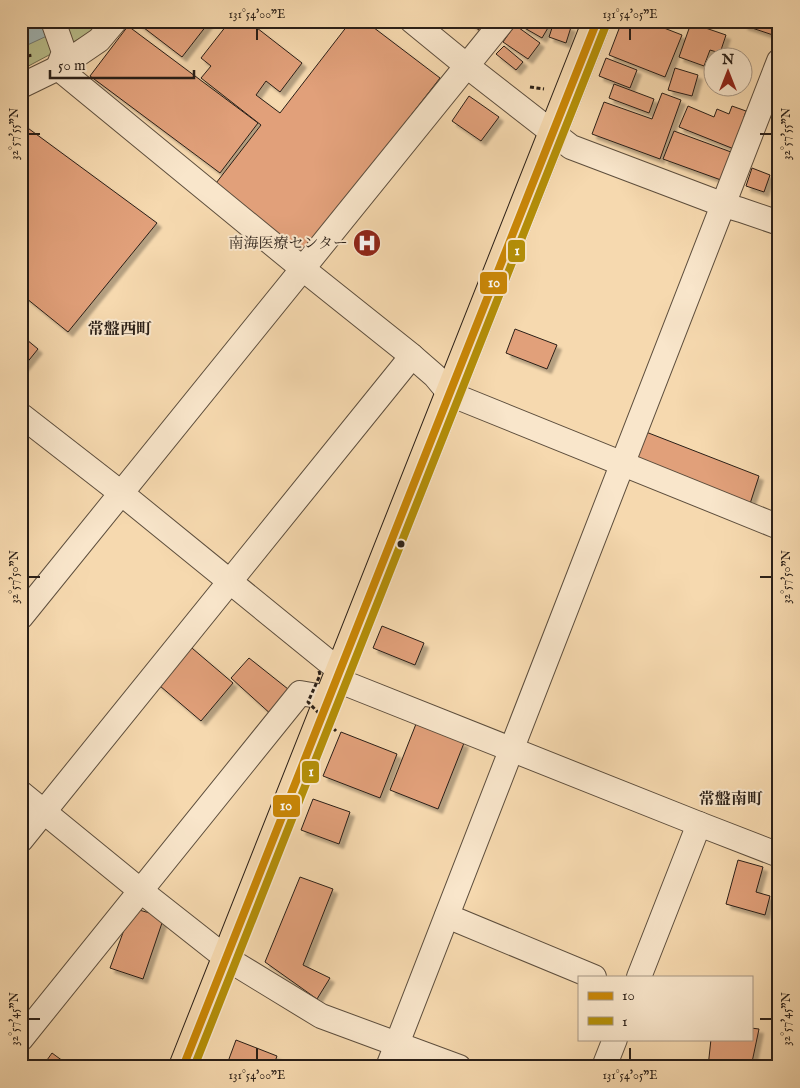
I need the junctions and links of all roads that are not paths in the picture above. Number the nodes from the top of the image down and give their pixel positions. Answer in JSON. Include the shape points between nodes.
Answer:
{"nodes":[{"id":1,"x":53,"y":21,"type":"edge"},
{"id":2,"x":114,"y":21,"type":"edge"},
{"id":3,"x":412,"y":21,"type":"edge"},
{"id":4,"x":503,"y":21,"type":"edge"},
{"id":5,"x":598,"y":21,"type":"edge"},
{"id":6,"x":61,"y":60,"type":"junction"},
{"id":7,"x":779,"y":61,"type":"edge"},
{"id":8,"x":467,"y":66,"type":"junction"},
{"id":9,"x":21,"y":86,"type":"edge"},
{"id":10,"x":553,"y":132,"type":"junction"},
{"id":11,"x":724,"y":205,"type":"junction"},
{"id":12,"x":779,"y":224,"type":"edge"},
{"id":13,"x":303,"y":269,"type":"junction"},
{"id":14,"x":412,"y":356,"type":"junction"},
{"id":15,"x":450,"y":394,"type":"junction"},
{"id":16,"x":22,"y":416,"type":"edge"},
{"id":17,"x":622,"y":464,"type":"junction"},
{"id":18,"x":121,"y":493,"type":"junction"},
{"id":19,"x":779,"y":527,"type":"edge"},
{"id":20,"x":230,"y":582,"type":"junction"},
{"id":21,"x":21,"y":617,"type":"edge"},
{"id":22,"x":331,"y":680,"type":"junction"},
{"id":23,"x":512,"y":749,"type":"junction"},
{"id":24,"x":21,"y":792,"type":"edge"},
{"id":25,"x":45,"y":811,"type":"junction"},
{"id":26,"x":699,"y":824,"type":"junction"},
{"id":27,"x":21,"y":840,"type":"edge"},
{"id":28,"x":779,"y":854,"type":"edge"},
{"id":29,"x":141,"y":891,"type":"junction"},
{"id":30,"x":447,"y":916,"type":"junction"},
{"id":31,"x":226,"y":958,"type":"junction"},
{"id":32,"x":592,"y":976,"type":"edge"},
{"id":33,"x":639,"y":976,"type":"edge"},
{"id":34,"x":21,"y":1039,"type":"edge"},
{"id":35,"x":615,"y":1040,"type":"edge"},
{"id":36,"x":397,"y":1043,"type":"junction"},
{"id":37,"x":183,"y":1067,"type":"edge"},
{"id":38,"x":388,"y":1067,"type":"edge"},
{"id":39,"x":459,"y":1067,"type":"edge"},
{"id":40,"x":604,"y":1067,"type":"edge"}],
"edges":[{"from":1,"to":6,"type":"street"},
{"from":2,"to":6,"type":"street","via":[[99,40]]},
{"from":3,"to":8,"type":"street"},
{"from":4,"to":8,"type":"street"},
{"from":5,"to":10,"type":"highway"},
{"from":6,"to":9,"type":"street"},
{"from":6,"to":13,"type":"street"},
{"from":7,"to":11,"type":"street"},
{"from":8,"to":10,"type":"street"},
{"from":8,"to":13,"type":"street"},
{"from":10,"to":11,"type":"street","via":[[571,147]]},
{"from":10,"to":15,"type":"highway"},
{"from":11,"to":12,"type":"street"},
{"from":11,"to":17,"type":"street"},
{"from":13,"to":14,"type":"street"},
{"from":13,"to":18,"type":"street"},
{"from":14,"to":15,"type":"street"},
{"from":14,"to":20,"type":"street"},
{"from":15,"to":17,"type":"street"},
{"from":15,"to":22,"type":"highway"},
{"from":16,"to":18,"type":"street"},
{"from":17,"to":19,"type":"street"},
{"from":17,"to":23,"type":"street"},
{"from":18,"to":20,"type":"street"},
{"from":18,"to":21,"type":"street"},
{"from":20,"to":22,"type":"street","via":[[325,659]]},
{"from":20,"to":25,"type":"street"},
{"from":22,"to":23,"type":"street"},
{"from":22,"to":29,"type":"street","via":[[300,694]]},
{"from":22,"to":31,"type":"highway"},
{"from":23,"to":26,"type":"street"},
{"from":23,"to":30,"type":"street"},
{"from":24,"to":25,"type":"street"},
{"from":25,"to":27,"type":"street"},
{"from":25,"to":29,"type":"street"},
{"from":26,"to":28,"type":"street"},
{"from":26,"to":33,"type":"street"},
{"from":29,"to":31,"type":"street"},
{"from":29,"to":34,"type":"street"},
{"from":30,"to":32,"type":"street"},
{"from":30,"to":36,"type":"street"},
{"from":31,"to":36,"type":"street","via":[[321,1016]]},
{"from":31,"to":37,"type":"highway"},
{"from":35,"to":40,"type":"street"},
{"from":36,"to":38,"type":"street"},
{"from":36,"to":39,"type":"street"}]}
